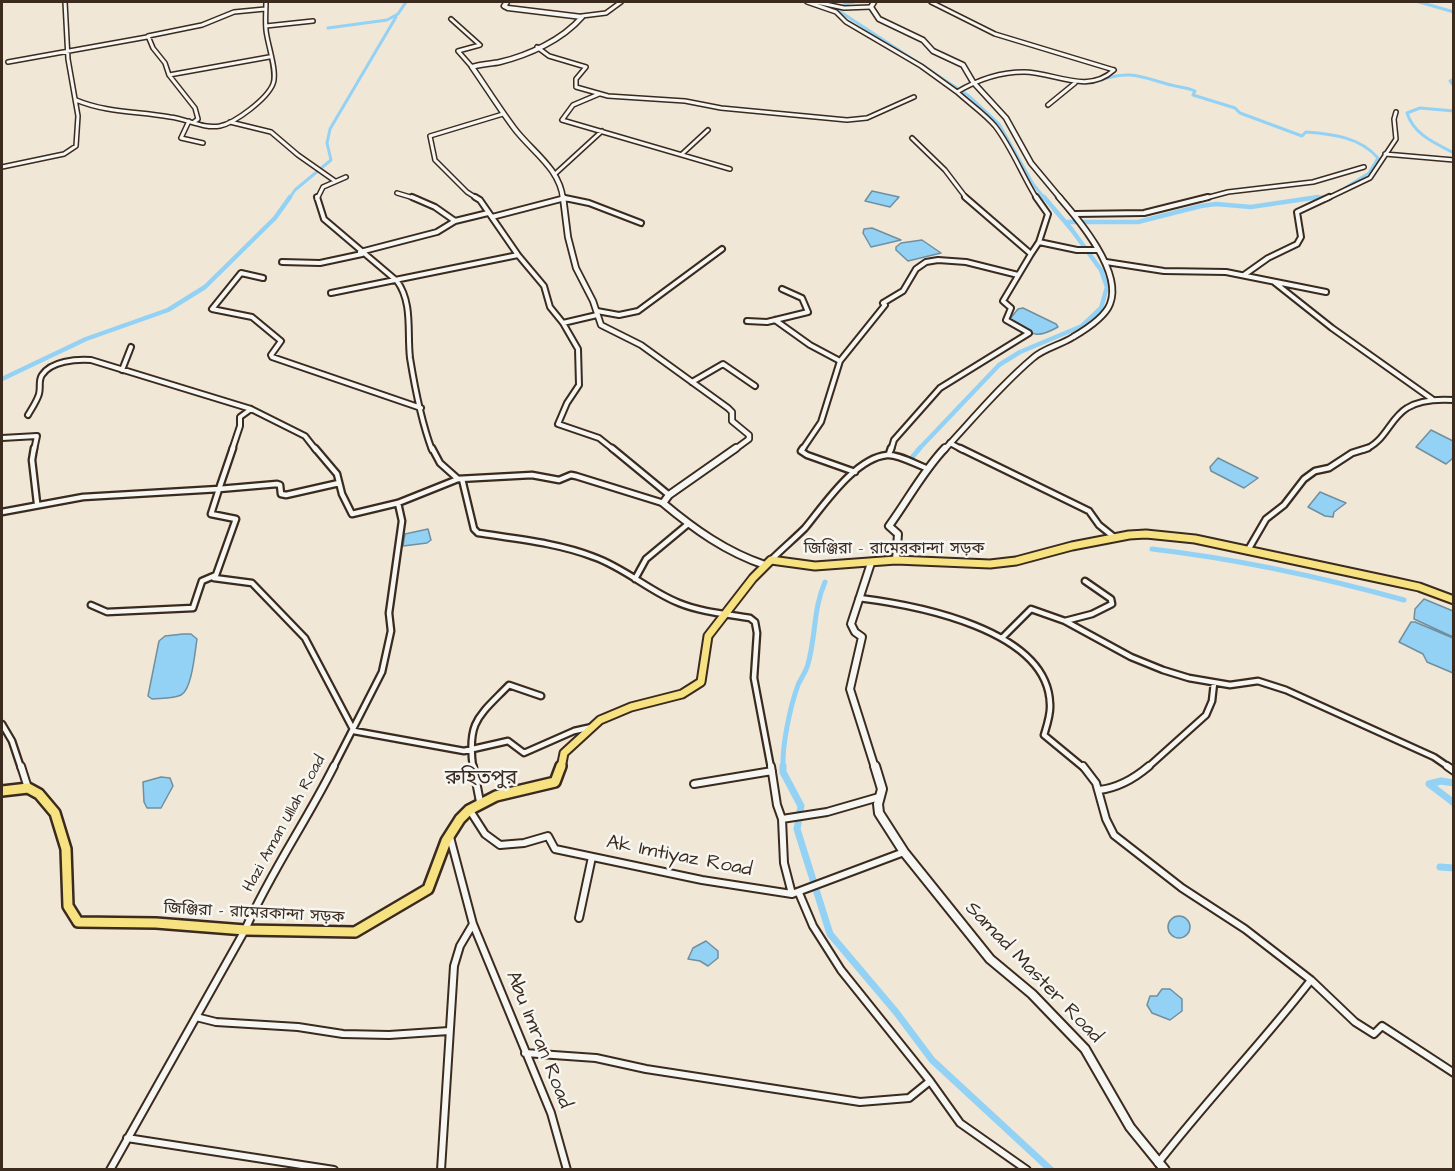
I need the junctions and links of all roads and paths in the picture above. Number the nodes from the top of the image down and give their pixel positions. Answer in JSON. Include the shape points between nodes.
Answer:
{"nodes":[{"id":1,"x":66,"y":2,"type":"edge"},
{"id":2,"x":266,"y":2,"type":"edge"},
{"id":3,"x":507,"y":2,"type":"edge"},
{"id":4,"x":621,"y":2,"type":"edge"},
{"id":5,"x":807,"y":2,"type":"edge"},
{"id":6,"x":816,"y":2,"type":"edge"},
{"id":7,"x":874,"y":2,"type":"edge"},
{"id":8,"x":931,"y":2,"type":"edge"},
{"id":9,"x":872,"y":7,"type":"junction"},
{"id":10,"x":265,"y":9,"type":"junction"},
{"id":11,"x":582,"y":16,"type":"junction"},
{"id":12,"x":451,"y":19,"type":"dead end"},
{"id":13,"x":313,"y":21,"type":"dead end"},
{"id":14,"x":266,"y":26,"type":"junction"},
{"id":15,"x":147,"y":37,"type":"junction"},
{"id":16,"x":537,"y":47,"type":"junction"},
{"id":17,"x":68,"y":52,"type":"junction"},
{"id":18,"x":269,"y":57,"type":"junction"},
{"id":19,"x":8,"y":62,"type":"dead end"},
{"id":20,"x":472,"y":67,"type":"junction"},
{"id":21,"x":169,"y":75,"type":"junction"},
{"id":22,"x":973,"y":82,"type":"junction"},
{"id":23,"x":1075,"y":83,"type":"junction"},
{"id":24,"x":957,"y":92,"type":"junction"},
{"id":25,"x":599,"y":94,"type":"junction"},
{"id":26,"x":914,"y":97,"type":"dead end"},
{"id":27,"x":76,"y":100,"type":"junction"},
{"id":28,"x":1048,"y":105,"type":"dead end"},
{"id":29,"x":1396,"y":112,"type":"dead end"},
{"id":30,"x":503,"y":114,"type":"junction"},
{"id":31,"x":189,"y":121,"type":"junction"},
{"id":32,"x":194,"y":122,"type":"junction"},
{"id":33,"x":229,"y":122,"type":"junction"},
{"id":34,"x":708,"y":130,"type":"dead end"},
{"id":35,"x":602,"y":131,"type":"junction"},
{"id":36,"x":912,"y":138,"type":"dead end"},
{"id":37,"x":203,"y":143,"type":"dead end"},
{"id":38,"x":682,"y":154,"type":"junction"},
{"id":39,"x":1385,"y":154,"type":"junction"},
{"id":40,"x":1454,"y":160,"type":"edge"},
{"id":41,"x":1364,"y":166,"type":"dead end"},
{"id":42,"x":2,"y":167,"type":"edge"},
{"id":43,"x":730,"y":169,"type":"dead end"},
{"id":44,"x":555,"y":174,"type":"junction"},
{"id":45,"x":346,"y":177,"type":"dead end"},
{"id":46,"x":334,"y":180,"type":"junction"},
{"id":47,"x":397,"y":193,"type":"dead end"},
{"id":48,"x":565,"y":198,"type":"junction"},
{"id":49,"x":488,"y":213,"type":"junction"},
{"id":50,"x":1076,"y":215,"type":"junction"},
{"id":51,"x":492,"y":218,"type":"junction"},
{"id":52,"x":455,"y":221,"type":"junction"},
{"id":53,"x":641,"y":223,"type":"dead end"},
{"id":54,"x":1039,"y":242,"type":"junction"},
{"id":55,"x":722,"y":249,"type":"dead end"},
{"id":56,"x":1097,"y":250,"type":"junction"},
{"id":57,"x":361,"y":253,"type":"junction"},
{"id":58,"x":1031,"y":254,"type":"junction"},
{"id":59,"x":518,"y":255,"type":"junction"},
{"id":60,"x":282,"y":262,"type":"dead end"},
{"id":61,"x":1106,"y":262,"type":"junction"},
{"id":62,"x":1018,"y":275,"type":"junction"},
{"id":63,"x":1244,"y":275,"type":"junction"},
{"id":64,"x":263,"y":278,"type":"dead end"},
{"id":65,"x":1272,"y":280,"type":"junction"},
{"id":66,"x":397,"y":281,"type":"junction"},
{"id":67,"x":782,"y":289,"type":"dead end"},
{"id":68,"x":1326,"y":292,"type":"dead end"},
{"id":69,"x":331,"y":293,"type":"dead end"},
{"id":70,"x":597,"y":313,"type":"junction"},
{"id":71,"x":747,"y":321,"type":"dead end"},
{"id":72,"x":776,"y":321,"type":"junction"},
{"id":73,"x":563,"y":323,"type":"junction"},
{"id":74,"x":132,"y":347,"type":"dead end"},
{"id":75,"x":840,"y":361,"type":"junction"},
{"id":76,"x":122,"y":370,"type":"junction"},
{"id":77,"x":692,"y":382,"type":"junction"},
{"id":78,"x":755,"y":386,"type":"dead end"},
{"id":79,"x":1432,"y":399,"type":"junction"},
{"id":80,"x":1454,"y":400,"type":"edge"},
{"id":81,"x":421,"y":408,"type":"junction"},
{"id":82,"x":251,"y":409,"type":"junction"},
{"id":83,"x":28,"y":415,"type":"dead end"},
{"id":84,"x":2,"y":438,"type":"edge"},
{"id":85,"x":950,"y":443,"type":"junction"},
{"id":86,"x":889,"y":454,"type":"junction"},
{"id":87,"x":926,"y":468,"type":"junction"},
{"id":88,"x":855,"y":472,"type":"junction"},
{"id":89,"x":460,"y":479,"type":"junction"},
{"id":90,"x":339,"y":483,"type":"junction"},
{"id":91,"x":219,"y":489,"type":"junction"},
{"id":92,"x":669,"y":495,"type":"junction"},
{"id":93,"x":37,"y":503,"type":"junction"},
{"id":94,"x":398,"y":503,"type":"junction"},
{"id":95,"x":663,"y":503,"type":"junction"},
{"id":96,"x":2,"y":512,"type":"edge"},
{"id":97,"x":688,"y":524,"type":"junction"},
{"id":98,"x":1114,"y":537,"type":"junction"},
{"id":99,"x":1248,"y":550,"type":"junction"},
{"id":100,"x":896,"y":560,"type":"junction"},
{"id":101,"x":768,"y":562,"type":"junction"},
{"id":102,"x":871,"y":563,"type":"junction"},
{"id":103,"x":213,"y":578,"type":"junction"},
{"id":104,"x":635,"y":579,"type":"junction"},
{"id":105,"x":1085,"y":581,"type":"dead end"},
{"id":106,"x":859,"y":598,"type":"junction"},
{"id":107,"x":1454,"y":600,"type":"edge"},
{"id":108,"x":91,"y":605,"type":"dead end"},
{"id":109,"x":724,"y":613,"type":"junction"},
{"id":110,"x":1065,"y":621,"type":"junction"},
{"id":111,"x":1002,"y":638,"type":"junction"},
{"id":112,"x":1214,"y":683,"type":"junction"},
{"id":113,"x":541,"y":696,"type":"dead end"},
{"id":114,"x":2,"y":724,"type":"edge"},
{"id":115,"x":592,"y":727,"type":"junction"},
{"id":116,"x":354,"y":731,"type":"junction"},
{"id":117,"x":472,"y":750,"type":"junction"},
{"id":118,"x":772,"y":771,"type":"junction"},
{"id":119,"x":1454,"y":771,"type":"edge"},
{"id":120,"x":694,"y":784,"type":"dead end"},
{"id":121,"x":28,"y":788,"type":"junction"},
{"id":122,"x":1099,"y":790,"type":"junction"},
{"id":123,"x":2,"y":791,"type":"edge"},
{"id":124,"x":879,"y":797,"type":"junction"},
{"id":125,"x":480,"y":802,"type":"junction"},
{"id":126,"x":469,"y":809,"type":"junction"},
{"id":127,"x":782,"y":819,"type":"junction"},
{"id":128,"x":450,"y":837,"type":"junction"},
{"id":129,"x":904,"y":852,"type":"junction"},
{"id":130,"x":592,"y":857,"type":"junction"},
{"id":131,"x":798,"y":893,"type":"junction"},
{"id":132,"x":579,"y":918,"type":"dead end"},
{"id":133,"x":473,"y":924,"type":"junction"},
{"id":134,"x":245,"y":930,"type":"junction"},
{"id":135,"x":1311,"y":980,"type":"junction"},
{"id":136,"x":196,"y":1017,"type":"junction"},
{"id":137,"x":449,"y":1030,"type":"junction"},
{"id":138,"x":525,"y":1053,"type":"junction"},
{"id":139,"x":1454,"y":1073,"type":"edge"},
{"id":140,"x":930,"y":1081,"type":"junction"},
{"id":141,"x":127,"y":1138,"type":"junction"},
{"id":142,"x":1158,"y":1163,"type":"junction"},
{"id":143,"x":110,"y":1170,"type":"edge"},
{"id":144,"x":334,"y":1170,"type":"edge"},
{"id":145,"x":441,"y":1170,"type":"edge"},
{"id":146,"x":567,"y":1170,"type":"edge"},
{"id":147,"x":1027,"y":1170,"type":"edge"},
{"id":148,"x":1165,"y":1170,"type":"edge"}],
"edges":[{"from":1,"to":17,"type":"street"},
{"from":2,"to":10,"type":"street"},
{"from":3,"to":11,"type":"street","via":[[505,7]]},
{"from":4,"to":11,"type":"street","via":[[606,13]]},
{"from":5,"to":24,"type":"street","via":[[836,12]]},
{"from":6,"to":9,"type":"street","via":[[838,8]]},
{"from":7,"to":9,"type":"street"},
{"from":8,"to":23,"type":"street","via":[[995,34],[1114,70],[1092,81]]},
{"from":9,"to":22,"type":"street","via":[[879,19],[963,65]]},
{"from":10,"to":14,"type":"street"},
{"from":10,"to":15,"type":"street","via":[[234,12],[202,25]]},
{"from":11,"to":16,"type":"street","via":[[568,32]]},
{"from":12,"to":20,"type":"street","via":[[480,45],[458,51]]},
{"from":13,"to":14,"type":"street"},
{"from":14,"to":18,"type":"street"},
{"from":15,"to":17,"type":"street"},
{"from":15,"to":21,"type":"street"},
{"from":16,"to":20,"type":"street","via":[[499,62]]},
{"from":16,"to":25,"type":"street","via":[[549,56],[586,67],[574,84]]},
{"from":17,"to":19,"type":"street"},
{"from":17,"to":27,"type":"street"},
{"from":18,"to":21,"type":"street"},
{"from":18,"to":33,"type":"street","via":[[274,76],[271,87]]},
{"from":20,"to":30,"type":"street"},
{"from":21,"to":32,"type":"street","via":[[195,108],[198,118]]},
{"from":22,"to":23,"type":"street","via":[[1023,72]]},
{"from":22,"to":24,"type":"street"},
{"from":22,"to":50,"type":"street","via":[[997,105],[1031,163]]},
{"from":23,"to":28,"type":"street"},
{"from":24,"to":54,"type":"street","via":[[994,125],[1048,214]]},
{"from":25,"to":26,"type":"street","via":[[827,120],[867,118]]},
{"from":25,"to":35,"type":"street","via":[[577,103],[561,119]]},
{"from":27,"to":31,"type":"street","via":[[120,112]]},
{"from":27,"to":42,"type":"street","via":[[79,138],[72,150]]},
{"from":29,"to":39,"type":"street","via":[[1396,139]]},
{"from":30,"to":44,"type":"street"},
{"from":30,"to":49,"type":"street","via":[[429,137],[435,160],[480,200]]},
{"from":31,"to":32,"type":"street"},
{"from":31,"to":37,"type":"street","via":[[181,138]]},
{"from":32,"to":33,"type":"street","via":[[214,126]]},
{"from":33,"to":46,"type":"street","via":[[271,132]]},
{"from":34,"to":38,"type":"street"},
{"from":35,"to":38,"type":"street"},
{"from":35,"to":44,"type":"street"},
{"from":36,"to":58,"type":"street","via":[[945,170],[965,197]]},
{"from":38,"to":43,"type":"street"},
{"from":39,"to":40,"type":"street"},
{"from":39,"to":63,"type":"street","via":[[1361,184],[1297,213],[1297,244]]},
{"from":41,"to":50,"type":"street","via":[[1313,182],[1228,192],[1144,213]]},
{"from":44,"to":48,"type":"street"},
{"from":45,"to":46,"type":"street"},
{"from":46,"to":57,"type":"street","via":[[318,190],[318,207],[324,219]]},
{"from":47,"to":52,"type":"street","via":[[424,200]]},
{"from":48,"to":51,"type":"street"},
{"from":48,"to":53,"type":"street"},
{"from":48,"to":70,"type":"street","via":[[565,220],[576,268]]},
{"from":49,"to":51,"type":"street"},
{"from":49,"to":52,"type":"street"},
{"from":50,"to":56,"type":"street"},
{"from":51,"to":59,"type":"street"},
{"from":52,"to":57,"type":"street","via":[[437,232]]},
{"from":54,"to":56,"type":"street"},
{"from":54,"to":58,"type":"street"},
{"from":55,"to":70,"type":"street","via":[[638,311],[619,315]]},
{"from":56,"to":61,"type":"street"},
{"from":57,"to":60,"type":"street","via":[[320,263]]},
{"from":57,"to":66,"type":"street"},
{"from":58,"to":62,"type":"street"},
{"from":59,"to":66,"type":"street"},
{"from":59,"to":73,"type":"street","via":[[543,286],[550,307]]},
{"from":61,"to":63,"type":"street","via":[[1164,272]]},
{"from":61,"to":85,"type":"street","via":[[1113,287],[1110,304],[1102,315],[1073,337],[1034,356]]},
{"from":62,"to":75,"type":"street","via":[[949,261],[924,263],[917,267],[904,290],[883,303]]},
{"from":62,"to":86,"type":"street","via":[[1003,301],[1011,308],[1005,318],[1029,333],[940,388],[894,440]]},
{"from":63,"to":65,"type":"street"},
{"from":64,"to":81,"type":"street","via":[[241,273],[212,309],[252,317],[270,330],[281,341],[273,357]]},
{"from":65,"to":68,"type":"street"},
{"from":65,"to":79,"type":"street","via":[[1310,313]]},
{"from":66,"to":69,"type":"street"},
{"from":66,"to":81,"type":"street","via":[[405,292],[409,350]]},
{"from":67,"to":72,"type":"street","via":[[802,298],[809,312]]},
{"from":70,"to":73,"type":"street"},
{"from":70,"to":77,"type":"street","via":[[601,324],[640,345]]},
{"from":71,"to":72,"type":"street"},
{"from":72,"to":75,"type":"street"},
{"from":73,"to":92,"type":"street","via":[[578,349],[579,384],[558,424],[599,438]]},
{"from":74,"to":76,"type":"street"},
{"from":75,"to":88,"type":"street","via":[[821,422],[801,451]]},
{"from":76,"to":82,"type":"street"},
{"from":76,"to":83,"type":"street","via":[[85,359],[49,368],[40,379],[40,392]]},
{"from":77,"to":78,"type":"street","via":[[723,363]]},
{"from":77,"to":92,"type":"street","via":[[732,412],[732,421],[749,439]]},
{"from":79,"to":80,"type":"street"},
{"from":79,"to":99,"type":"street","via":[[1405,409],[1376,446],[1352,453],[1304,479],[1284,505],[1266,519]]},
{"from":81,"to":89,"type":"street","via":[[434,455]]},
{"from":82,"to":90,"type":"street","via":[[305,436],[337,474]]},
{"from":82,"to":91,"type":"street","via":[[240,417]]},
{"from":84,"to":93,"type":"street","via":[[37,436],[32,460]]},
{"from":85,"to":87,"type":"street"},
{"from":85,"to":98,"type":"street","via":[[1089,511]]},
{"from":86,"to":87,"type":"street"},
{"from":86,"to":88,"type":"street","via":[[870,460]]},
{"from":87,"to":100,"type":"street","via":[[890,526],[898,534]]},
{"from":88,"to":101,"type":"street"},
{"from":89,"to":94,"type":"street"},
{"from":89,"to":95,"type":"street","via":[[532,475],[560,480],[571,475]]},
{"from":89,"to":104,"type":"street","via":[[478,533],[592,556]]},
{"from":90,"to":91,"type":"street","via":[[286,495],[281,494],[277,484]]},
{"from":90,"to":94,"type":"street","via":[[350,513]]},
{"from":91,"to":93,"type":"street","via":[[100,494]]},
{"from":91,"to":103,"type":"street","via":[[211,514],[236,519]]},
{"from":92,"to":95,"type":"street"},
{"from":93,"to":96,"type":"street"},
{"from":94,"to":116,"type":"street","name":"Hazi Aman Ullah Road","via":[[402,521],[388,613],[391,632],[382,672]]},
{"from":95,"to":97,"type":"street"},
{"from":97,"to":101,"type":"street","via":[[732,553]]},
{"from":97,"to":104,"type":"street","via":[[646,559]]},
{"from":98,"to":99,"type":"main road","name":"জিঞ্জিরা - রামেরকান্দা সড়ক","via":[[1167,535]]},
{"from":98,"to":100,"type":"main road","name":"জিঞ্জিরা - রামেরকান্দা সড়ক","via":[[1016,561],[959,564]]},
{"from":99,"to":107,"type":"main road","name":"জিঞ্জিরা - রামেরকান্দা সড়ক","via":[[1419,587]]},
{"from":100,"to":102,"type":"main road","name":"জিঞ্জিরা - রামেরকান্দা সড়ক"},
{"from":101,"to":102,"type":"main road","name":"জিঞ্জিরা - রামেরকান্দা সড়ক","via":[[815,566]]},
{"from":101,"to":109,"type":"main road","name":"জিঞ্জিরা - রামেরকান্দা সড়ক"},
{"from":102,"to":106,"type":"street","name":"Samad Master Road"},
{"from":103,"to":108,"type":"street","via":[[202,581],[195,606],[189,609],[107,612]]},
{"from":103,"to":116,"type":"street","via":[[252,583],[304,638]]},
{"from":104,"to":109,"type":"street","via":[[694,609]]},
{"from":105,"to":110,"type":"street","via":[[1111,599],[1112,604]]},
{"from":106,"to":111,"type":"street","via":[[963,621]]},
{"from":106,"to":124,"type":"street","name":"Samad Master Road","via":[[851,624],[862,637],[850,689],[882,789]]},
{"from":109,"to":115,"type":"main road","name":"জিঞ্জিরা - রামেরকান্দা সড়ক","via":[[708,636],[703,676],[695,688],[631,706]]},
{"from":109,"to":118,"type":"street","via":[[755,622],[754,678]]},
{"from":110,"to":111,"type":"street","via":[[1031,609]]},
{"from":110,"to":112,"type":"street","via":[[1131,657]]},
{"from":111,"to":122,"type":"street","via":[[1026,655],[1047,687],[1050,701],[1044,735],[1073,758]]},
{"from":112,"to":119,"type":"street","via":[[1237,685],[1258,681],[1274,686],[1434,757]]},
{"from":112,"to":122,"type":"street","via":[[1206,715],[1195,726],[1139,775]]},
{"from":113,"to":117,"type":"street","via":[[509,685],[504,688],[478,717],[470,742]]},
{"from":114,"to":121,"type":"street"},
{"from":115,"to":117,"type":"street","via":[[576,729],[524,753],[508,741]]},
{"from":115,"to":125,"type":"main road","name":"জিঞ্জিরা - রামেরকান্দা সড়ক","via":[[564,753],[555,782]]},
{"from":116,"to":117,"type":"street","via":[[464,752]]},
{"from":116,"to":134,"type":"street","name":"Hazi Aman Ullah Road","via":[[261,894]]},
{"from":117,"to":125,"type":"street"},
{"from":118,"to":120,"type":"street"},
{"from":118,"to":127,"type":"street"},
{"from":121,"to":123,"type":"main road"},
{"from":121,"to":134,"type":"main road","name":"জিঞ্জিরা - রামেরকান্দা সড়ক","via":[[52,807],[60,825],[67,859],[66,901],[71,917],[78,922]]},
{"from":122,"to":135,"type":"street","via":[[1108,825],[1126,846]]},
{"from":124,"to":127,"type":"street","via":[[806,817]]},
{"from":124,"to":129,"type":"street","name":"Samad Master Road","via":[[879,813]]},
{"from":125,"to":126,"type":"main road","name":"জিঞ্জিরা - রামেরকান্দা সড়ক"},
{"from":126,"to":128,"type":"main road","name":"জিঞ্জিরা - রামেরকান্দা সড়ক"},
{"from":126,"to":130,"type":"street","name":"Ak Imtiyaz Road","via":[[486,834],[500,845],[548,836],[555,849]]},
{"from":127,"to":131,"type":"street","via":[[784,863]]},
{"from":128,"to":133,"type":"street","name":"Abu Imran Road"},
{"from":128,"to":134,"type":"main road","name":"জিঞ্জিরা - রামেরকান্দা সড়ক","via":[[428,890],[361,930]]},
{"from":129,"to":131,"type":"street"},
{"from":129,"to":142,"type":"street","name":"Samad Master Road","via":[[990,959],[1032,994],[1085,1049],[1130,1127]]},
{"from":130,"to":131,"type":"street","name":"Ak Imtiyaz Road","via":[[702,880]]},
{"from":130,"to":132,"type":"street"},
{"from":131,"to":140,"type":"street","via":[[828,951]]},
{"from":133,"to":137,"type":"street","via":[[454,966]]},
{"from":133,"to":138,"type":"street","name":"Abu Imran Road"},
{"from":134,"to":136,"type":"street","name":"Hazi Aman Ullah Road"},
{"from":135,"to":139,"type":"street","via":[[1355,1022],[1374,1034],[1382,1026]]},
{"from":135,"to":142,"type":"street"},
{"from":136,"to":137,"type":"street","via":[[343,1034]]},
{"from":136,"to":141,"type":"street","name":"Hazi Aman Ullah Road"},
{"from":137,"to":145,"type":"street"},
{"from":138,"to":140,"type":"street","via":[[596,1058],[860,1102],[909,1098]]},
{"from":138,"to":146,"type":"street","name":"Abu Imran Road","via":[[551,1113]]},
{"from":140,"to":147,"type":"street","via":[[960,1123]]},
{"from":141,"to":143,"type":"street","name":"Hazi Aman Ullah Road"},
{"from":141,"to":144,"type":"street"},
{"from":142,"to":148,"type":"street","name":"Samad Master Road"}]}
